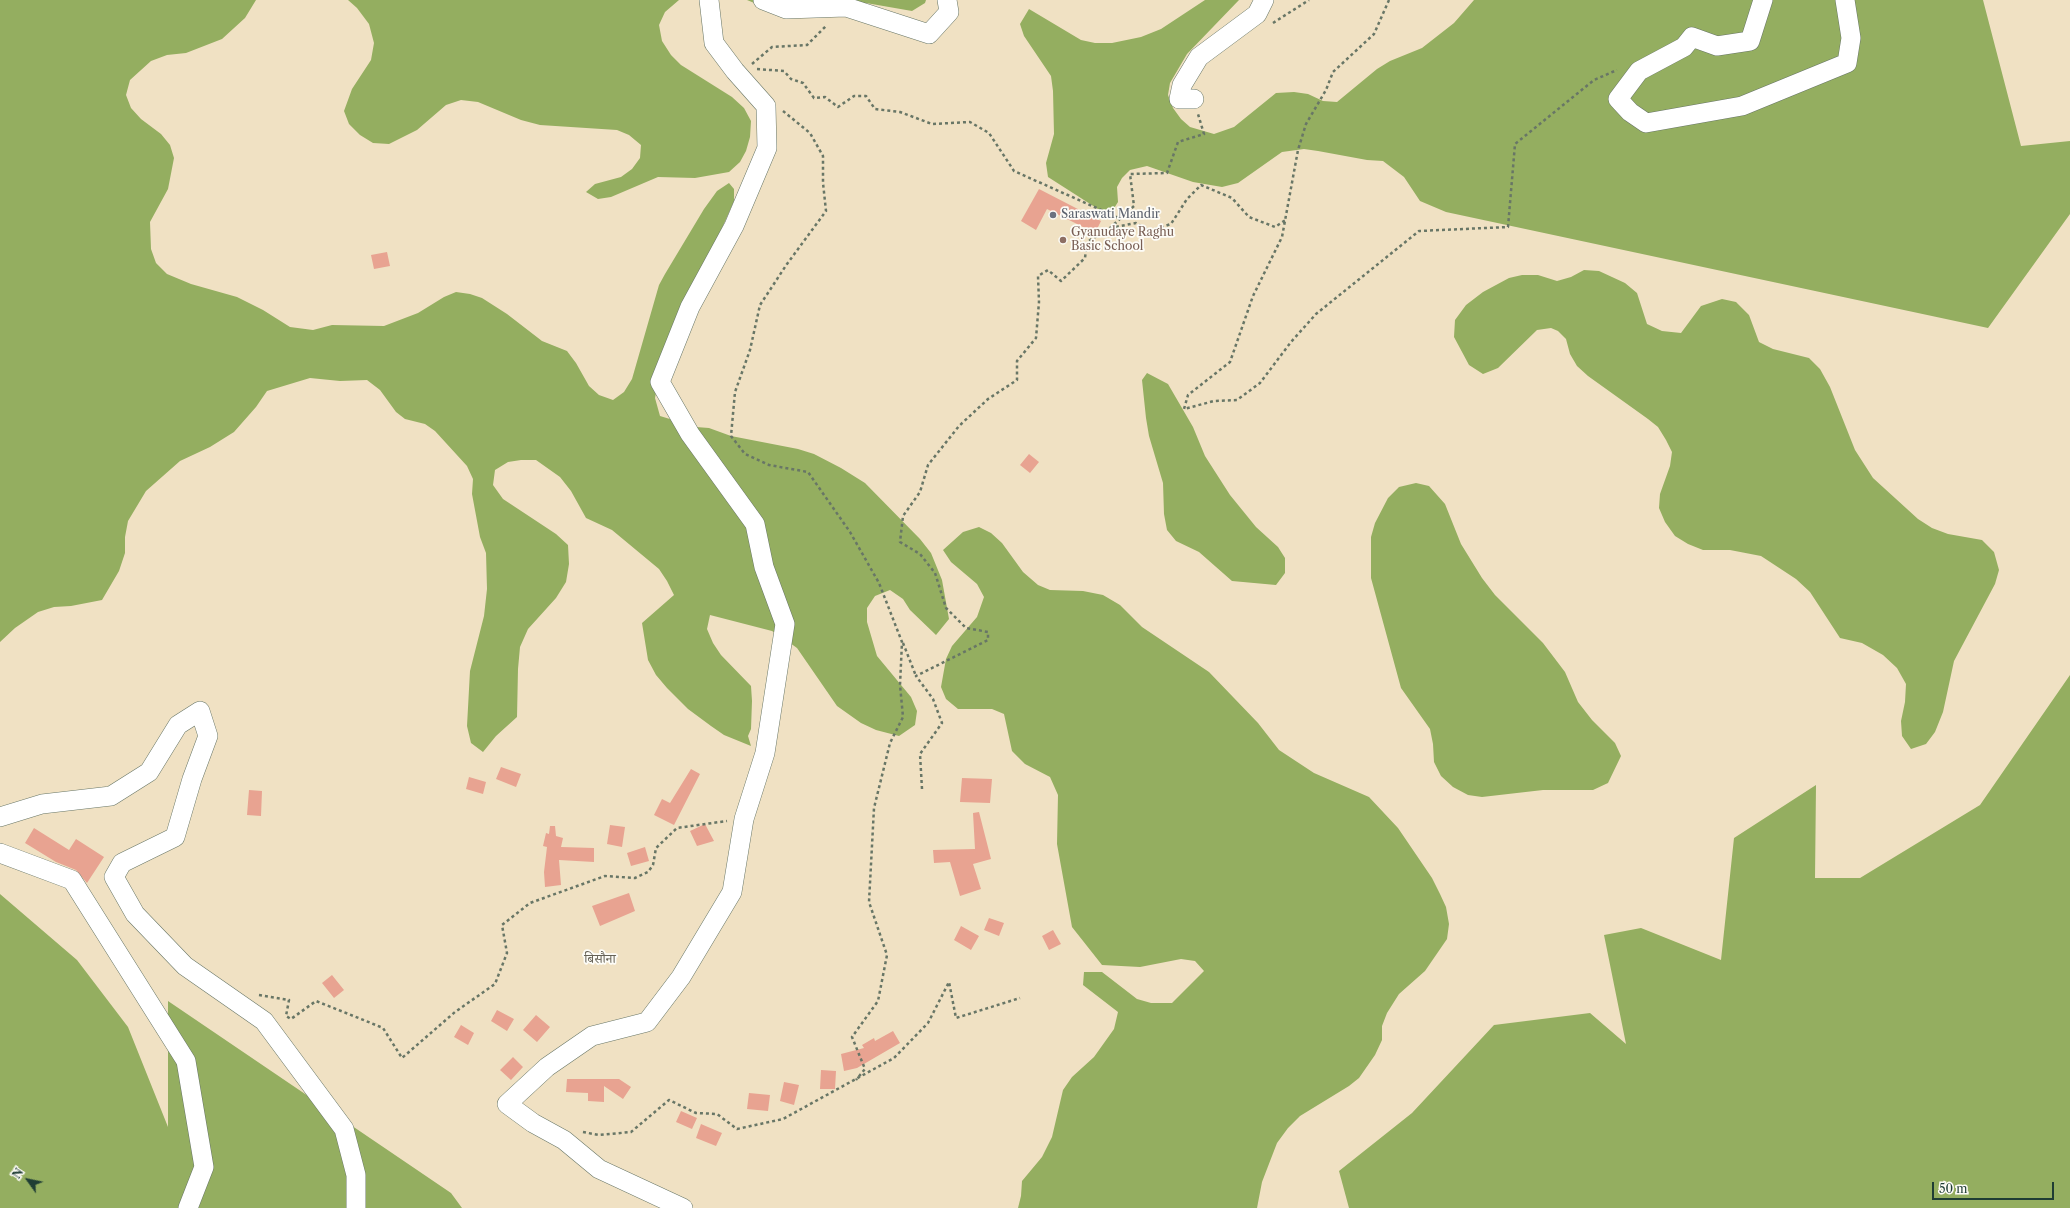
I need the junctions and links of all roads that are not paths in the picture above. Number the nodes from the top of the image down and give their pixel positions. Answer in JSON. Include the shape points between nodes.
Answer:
{"nodes":[{"id":1,"x":709,"y":0,"type":"edge"},
{"id":2,"x":762,"y":0,"type":"edge"},
{"id":3,"x":947,"y":0,"type":"edge"},
{"id":4,"x":1264,"y":0,"type":"edge"},
{"id":5,"x":1763,"y":0,"type":"edge"},
{"id":6,"x":1845,"y":0,"type":"edge"},
{"id":7,"x":1194,"y":99,"type":"road end"},
{"id":8,"x":0,"y":817,"type":"edge"},
{"id":9,"x":0,"y":853,"type":"edge"},
{"id":10,"x":188,"y":1208,"type":"edge"},
{"id":11,"x":356,"y":1208,"type":"edge"},
{"id":12,"x":683,"y":1208,"type":"edge"}],
"edges":[{"from":1,"to":12,"type":"street","via":[[714,43],[766,106],[767,148],[734,226],[690,307],[660,382],[690,434],[755,524],[764,567],[785,624],[765,753],[744,819],[732,892],[681,977],[647,1022],[592,1036],[547,1067],[507,1104],[533,1123],[564,1140],[599,1169]]},
{"from":2,"to":3,"type":"street","via":[[786,9],[846,7],[930,34],[950,12]]},
{"from":4,"to":7,"type":"street","via":[[1257,14],[1199,57],[1182,85],[1178,99]]},
{"from":5,"to":6,"type":"street","via":[[1750,41],[1717,46],[1692,37],[1684,47],[1639,71],[1618,99],[1630,112],[1646,123],[1742,106],[1847,63],[1851,38]]},
{"from":8,"to":11,"type":"street","via":[[42,804],[111,796],[149,772],[178,725],[200,711],[208,736],[175,837],[122,863],[114,877],[135,914],[184,966],[264,1021],[344,1128],[356,1175]]},
{"from":9,"to":10,"type":"street","via":[[72,880],[186,1061],[204,1167]]}]}
